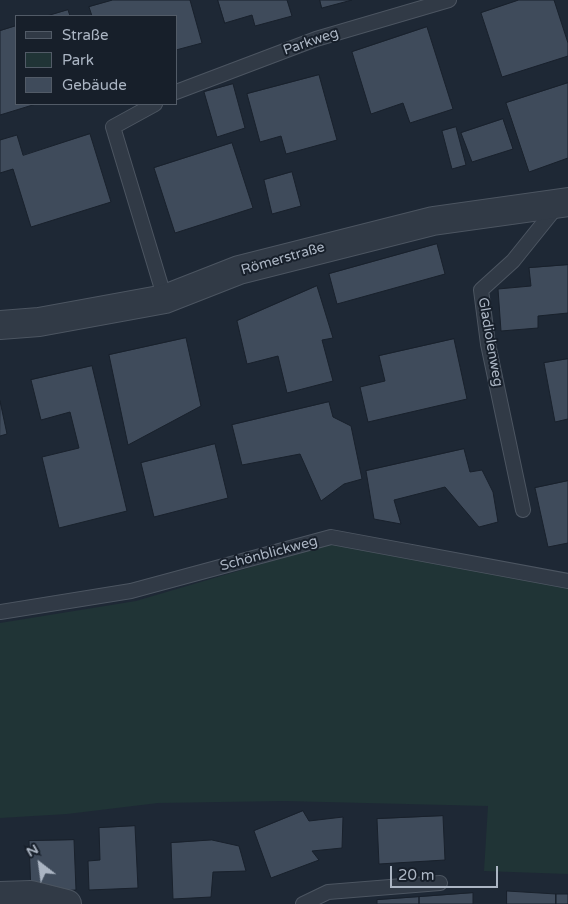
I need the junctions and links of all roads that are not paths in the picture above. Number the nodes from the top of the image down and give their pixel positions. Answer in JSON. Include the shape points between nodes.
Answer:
{"nodes":[{"id":1,"x":449,"y":0,"type":"edge"},
{"id":2,"x":178,"y":91,"type":"edge"},
{"id":3,"x":153,"y":105,"type":"edge"},
{"id":4,"x":564,"y":202,"type":"edge"},
{"id":5,"x":165,"y":299,"type":"junction"},
{"id":6,"x":0,"y":325,"type":"edge"},
{"id":7,"x":523,"y":510,"type":"dead end"},
{"id":8,"x":568,"y":581,"type":"edge"},
{"id":9,"x":0,"y":612,"type":"edge"},
{"id":10,"x":440,"y":883,"type":"dead end"},
{"id":11,"x":0,"y":896,"type":"edge"},
{"id":12,"x":67,"y":904,"type":"edge"},
{"id":13,"x":303,"y":904,"type":"edge"}],
"edges":[{"from":1,"to":2,"type":"lane","name":"Parkweg","via":[[316,38]]},
{"from":3,"to":5,"type":"lane","via":[[112,127]]},
{"from":4,"to":5,"type":"street","name":"Römerstraße","via":[[433,221],[324,247],[239,270]]},
{"from":4,"to":7,"type":"lane","name":"Gladiolenweg","via":[[513,261],[481,290],[488,344]]},
{"from":5,"to":6,"type":"street","name":"Römerstraße","via":[[39,322]]},
{"from":8,"to":9,"type":"lane","name":"Schönblickweg","via":[[331,538],[132,591]]},
{"from":10,"to":13,"type":"lane","via":[[328,892]]},
{"from":11,"to":12,"type":"street","via":[[31,895]]}]}
